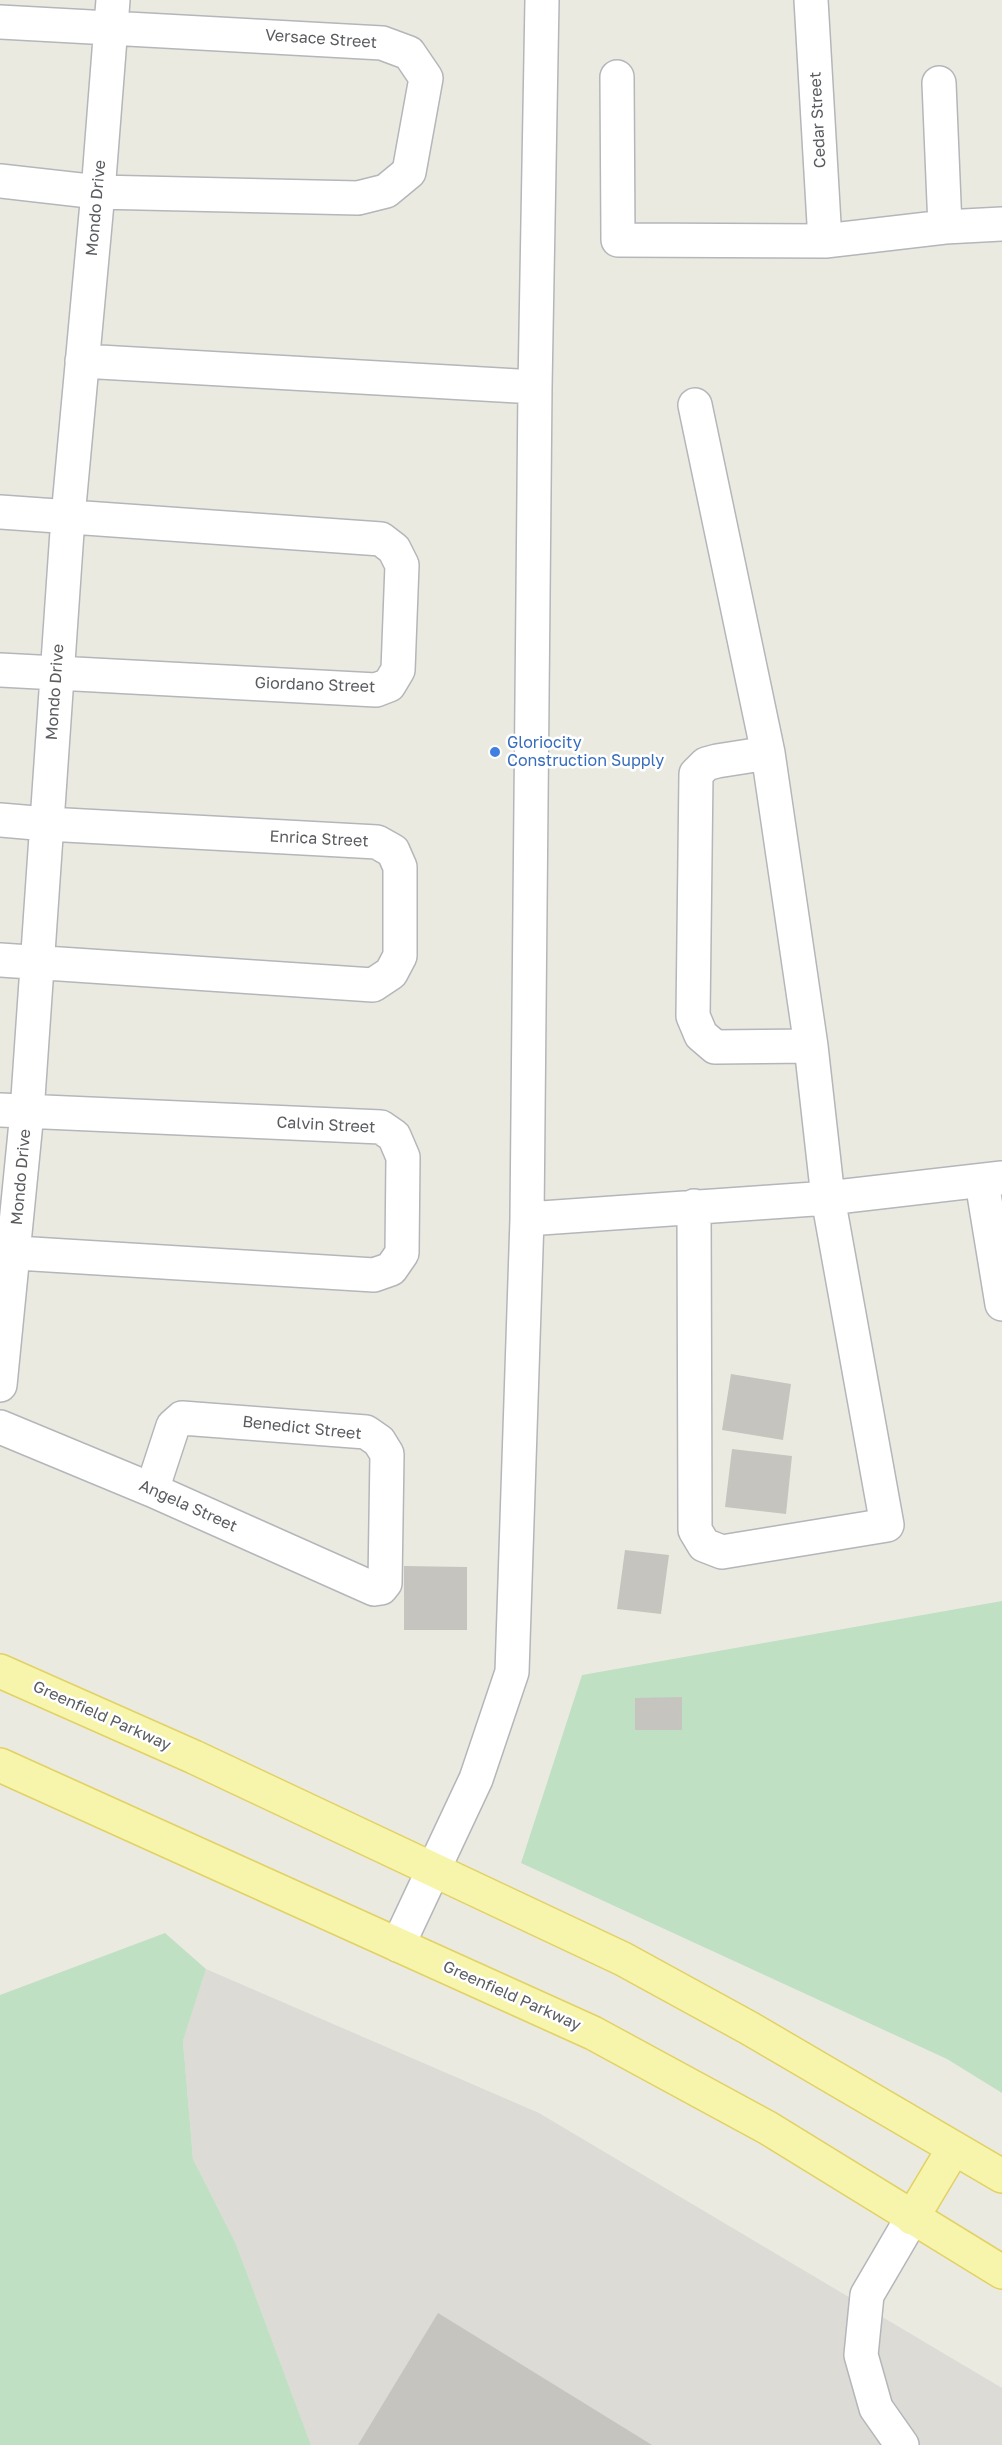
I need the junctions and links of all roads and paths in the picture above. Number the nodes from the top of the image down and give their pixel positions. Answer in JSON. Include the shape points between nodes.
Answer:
{"nodes":[{"id":1,"x":542,"y":0,"type":"edge"},
{"id":2,"x":811,"y":0,"type":"edge"},
{"id":3,"x":112,"y":13,"type":"edge"},
{"id":4,"x":0,"y":22,"type":"edge"},
{"id":5,"x":617,"y":77,"type":"dead end"},
{"id":6,"x":939,"y":83,"type":"dead end"},
{"id":7,"x":0,"y":181,"type":"edge"},
{"id":8,"x":98,"y":192,"type":"junction"},
{"id":9,"x":1002,"y":224,"type":"edge"},
{"id":10,"x":945,"y":227,"type":"junction"},
{"id":11,"x":825,"y":241,"type":"junction"},
{"id":12,"x":82,"y":361,"type":"junction"},
{"id":13,"x":535,"y":387,"type":"junction"},
{"id":14,"x":695,"y":405,"type":"dead end"},
{"id":15,"x":0,"y":512,"type":"edge"},
{"id":16,"x":68,"y":517,"type":"junction"},
{"id":17,"x":0,"y":670,"type":"edge"},
{"id":18,"x":57,"y":673,"type":"junction"},
{"id":19,"x":768,"y":753,"type":"junction"},
{"id":20,"x":0,"y":820,"type":"edge"},
{"id":21,"x":47,"y":824,"type":"junction"},
{"id":22,"x":0,"y":960,"type":"edge"},
{"id":23,"x":36,"y":963,"type":"junction"},
{"id":24,"x":811,"y":1047,"type":"junction"},
{"id":25,"x":13,"y":1111,"type":"edge"},
{"id":26,"x":992,"y":1180,"type":"edge"},
{"id":27,"x":828,"y":1198,"type":"junction"},
{"id":28,"x":693,"y":1206,"type":"junction"},
{"id":29,"x":527,"y":1218,"type":"junction"},
{"id":30,"x":7,"y":1253,"type":"edge"},
{"id":31,"x":1002,"y":1304,"type":"edge"},
{"id":32,"x":0,"y":1385,"type":"edge"},
{"id":33,"x":0,"y":1427,"type":"edge"},
{"id":34,"x":152,"y":1490,"type":"junction"},
{"id":35,"x":374,"y":1589,"type":"joint"},
{"id":36,"x":0,"y":1671,"type":"edge"},
{"id":37,"x":0,"y":1765,"type":"edge"},
{"id":38,"x":433,"y":1868,"type":"junction"},
{"id":39,"x":398,"y":1945,"type":"junction"},
{"id":40,"x":954,"y":2148,"type":"junction"},
{"id":41,"x":1002,"y":2176,"type":"edge"},
{"id":42,"x":912,"y":2218,"type":"junction"},
{"id":43,"x":1002,"y":2272,"type":"edge"},
{"id":44,"x":903,"y":2445,"type":"edge"}],
"edges":[{"from":1,"to":13,"type":"street"},
{"from":2,"to":11,"type":"street","name":"Cedar Street"},
{"from":3,"to":4,"type":"street","name":"Versace Street"},
{"from":3,"to":8,"type":"street","name":"Mondo Drive"},
{"from":3,"to":8,"type":"street","name":"Versace Street","via":[[382,42],[409,53],[426,78],[409,172],[386,191],[357,198]]},
{"from":5,"to":11,"type":"street","via":[[618,240]]},
{"from":6,"to":10,"type":"street"},
{"from":7,"to":8,"type":"street","name":"Versace Street"},
{"from":8,"to":12,"type":"street","name":"Mondo Drive"},
{"from":9,"to":10,"type":"street"},
{"from":10,"to":11,"type":"street"},
{"from":12,"to":13,"type":"street"},
{"from":12,"to":16,"type":"street","name":"Mondo Drive"},
{"from":13,"to":29,"type":"street"},
{"from":14,"to":19,"type":"street"},
{"from":15,"to":16,"type":"street"},
{"from":16,"to":18,"type":"street","name":"Mondo Drive"},
{"from":16,"to":18,"type":"street","name":"Giordano Street","via":[[381,538],[394,549],[402,564],[398,670],[389,685],[376,690]]},
{"from":17,"to":18,"type":"street","name":"Giordano Street"},
{"from":18,"to":21,"type":"street","name":"Mondo Drive"},
{"from":19,"to":24,"type":"street"},
{"from":19,"to":24,"type":"street","via":[[717,761],[696,774],[693,1016],[701,1035],[715,1047]]},
{"from":20,"to":21,"type":"street"},
{"from":21,"to":23,"type":"street","name":"Mondo Drive"},
{"from":21,"to":23,"type":"street","name":"Enrica Street","via":[[377,842],[393,851],[400,867],[400,957],[391,973],[373,986]]},
{"from":22,"to":23,"type":"street"},
{"from":23,"to":25,"type":"street","name":"Mondo Drive"},
{"from":24,"to":27,"type":"street"},
{"from":25,"to":30,"type":"street","name":"Mondo Drive"},
{"from":25,"to":30,"type":"street","name":"Calvin Street","via":[[381,1127],[394,1136],[403,1157],[402,1253],[391,1269],[374,1275]]},
{"from":26,"to":27,"type":"street"},
{"from":26,"to":31,"type":"street"},
{"from":27,"to":28,"type":"street"},
{"from":27,"to":28,"type":"street","via":[[887,1525],[722,1552],[704,1545],[695,1530]]},
{"from":28,"to":29,"type":"street"},
{"from":29,"to":38,"type":"street","via":[[512,1672],[476,1779]]},
{"from":30,"to":32,"type":"street","name":"Mondo Drive"},
{"from":33,"to":34,"type":"street","name":"Angela Street"},
{"from":34,"to":35,"type":"street","name":"Angela Street"},
{"from":34,"to":35,"type":"street","name":"Benedict Street","via":[[173,1426],[182,1418],[366,1432],[379,1441],[387,1454],[385,1583]]},
{"from":36,"to":38,"type":"main road","name":"Greenfield Parkway"},
{"from":37,"to":39,"type":"main road","name":"Greenfield Parkway"},
{"from":38,"to":39,"type":"street"},
{"from":38,"to":40,"type":"main road","name":"Greenfield Parkway","via":[[623,1959]]},
{"from":39,"to":42,"type":"main road","name":"Greenfield Parkway","via":[[593,2033],[768,2128]]},
{"from":40,"to":41,"type":"main road","name":"Greenfield Parkway"},
{"from":40,"to":42,"type":"main road"},
{"from":42,"to":43,"type":"main road","name":"Greenfield Parkway"},
{"from":42,"to":44,"type":"street","via":[[867,2295],[861,2355],[876,2408]]}]}
